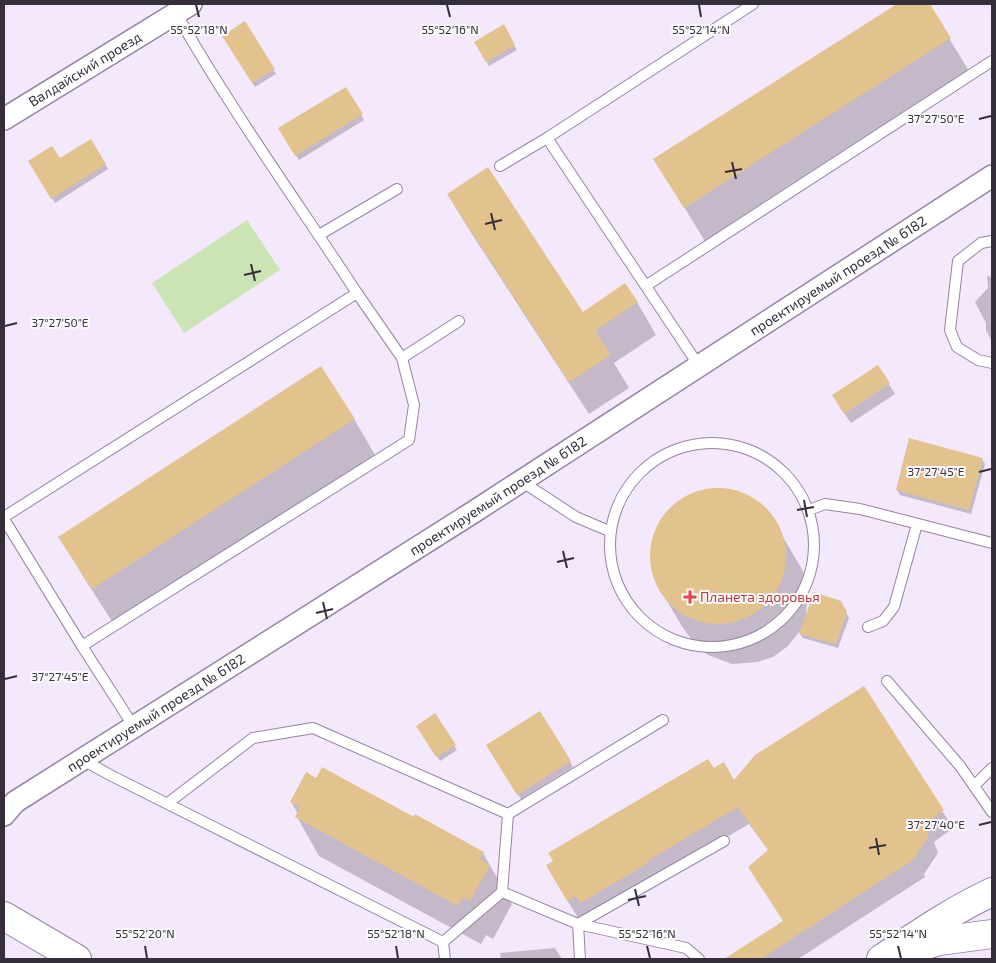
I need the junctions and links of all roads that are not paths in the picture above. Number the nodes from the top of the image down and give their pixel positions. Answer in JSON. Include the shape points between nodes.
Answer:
{"nodes":[{"id":1,"x":753,"y":4,"type":"edge"},
{"id":2,"x":184,"y":8,"type":"edge"},
{"id":3,"x":992,"y":60,"type":"edge"},
{"id":4,"x":4,"y":119,"type":"edge"},
{"id":5,"x":547,"y":138,"type":"junction"},
{"id":6,"x":500,"y":166,"type":"dead end"},
{"id":7,"x":992,"y":176,"type":"edge"},
{"id":8,"x":397,"y":189,"type":"dead end"},
{"id":9,"x":319,"y":235,"type":"junction"},
{"id":10,"x":992,"y":240,"type":"edge"},
{"id":11,"x":646,"y":285,"type":"junction"},
{"id":12,"x":357,"y":293,"type":"junction"},
{"id":13,"x":459,"y":321,"type":"dead end"},
{"id":14,"x":402,"y":358,"type":"junction"},
{"id":15,"x":992,"y":363,"type":"edge"},
{"id":16,"x":700,"y":366,"type":"junction"},
{"id":17,"x":521,"y":481,"type":"junction"},
{"id":18,"x":809,"y":510,"type":"junction"},
{"id":19,"x":4,"y":518,"type":"edge"},
{"id":20,"x":917,"y":524,"type":"junction"},
{"id":21,"x":609,"y":531,"type":"junction"},
{"id":22,"x":992,"y":543,"type":"edge"},
{"id":23,"x":868,"y":627,"type":"dead end"},
{"id":24,"x":82,"y":646,"type":"junction"},
{"id":25,"x":887,"y":681,"type":"dead end"},
{"id":26,"x":662,"y":720,"type":"dead end"},
{"id":27,"x":134,"y":727,"type":"junction"},
{"id":28,"x":83,"y":760,"type":"junction"},
{"id":29,"x":992,"y":768,"type":"edge"},
{"id":30,"x":974,"y":786,"type":"junction"},
{"id":31,"x":168,"y":803,"type":"junction"},
{"id":32,"x":992,"y":812,"type":"edge"},
{"id":33,"x":508,"y":814,"type":"junction"},
{"id":34,"x":4,"y":816,"type":"edge"},
{"id":35,"x":724,"y":841,"type":"dead end"},
{"id":36,"x":502,"y":892,"type":"junction"},
{"id":37,"x":992,"y":892,"type":"edge"},
{"id":38,"x":4,"y":916,"type":"edge"},
{"id":39,"x":578,"y":924,"type":"junction"},
{"id":40,"x":992,"y":934,"type":"edge"},
{"id":41,"x":443,"y":942,"type":"junction"},
{"id":42,"x":77,"y":959,"type":"edge"},
{"id":43,"x":445,"y":959,"type":"edge"},
{"id":44,"x":580,"y":959,"type":"edge"},
{"id":45,"x":699,"y":959,"type":"edge"},
{"id":46,"x":882,"y":959,"type":"edge"}],
"edges":[{"from":1,"to":5,"type":"lane"},
{"from":2,"to":4,"type":"street","name":"Валдайский проезд"},
{"from":2,"to":9,"type":"lane","via":[[194,45]]},
{"from":3,"to":11,"type":"lane"},
{"from":5,"to":6,"type":"lane"},
{"from":5,"to":11,"type":"lane"},
{"from":7,"to":16,"type":"street","name":"проектируемый проезд № 6182"},
{"from":8,"to":9,"type":"lane"},
{"from":9,"to":12,"type":"lane"},
{"from":10,"to":15,"type":"lane","via":[[981,243],[958,261],[950,330],[957,347],[978,360]]},
{"from":11,"to":16,"type":"lane"},
{"from":12,"to":14,"type":"lane"},
{"from":12,"to":19,"type":"lane"},
{"from":13,"to":14,"type":"lane"},
{"from":14,"to":24,"type":"lane","via":[[414,405],[409,440]]},
{"from":16,"to":17,"type":"street","name":"проектируемый проезд № 6182"},
{"from":17,"to":21,"type":"lane","via":[[576,518]]},
{"from":17,"to":27,"type":"street","name":"проектируемый проезд № 6182"},
{"from":18,"to":20,"type":"lane","via":[[825,504],[860,509]]},
{"from":18,"to":21,"type":"lane","via":[[784,470],[754,450],[709,441],[651,461],[622,493]]},
{"from":18,"to":21,"type":"lane","via":[[815,549],[795,607],[768,631],[721,648],[692,646],[653,630],[628,605],[611,568]]},
{"from":19,"to":24,"type":"lane"},
{"from":20,"to":22,"type":"lane"},
{"from":20,"to":23,"type":"lane","via":[[894,607],[883,621]]},
{"from":24,"to":27,"type":"lane"},
{"from":25,"to":30,"type":"lane"},
{"from":26,"to":33,"type":"lane"},
{"from":27,"to":28,"type":"street","name":"проектируемый проезд № 6182"},
{"from":28,"to":31,"type":"lane"},
{"from":28,"to":34,"type":"street","name":"проектируемый проезд № 6182","via":[[15,802]]},
{"from":29,"to":30,"type":"lane"},
{"from":30,"to":32,"type":"lane"},
{"from":31,"to":33,"type":"lane","via":[[253,738],[313,728]]},
{"from":31,"to":41,"type":"lane"},
{"from":33,"to":36,"type":"lane"},
{"from":35,"to":39,"type":"lane"},
{"from":36,"to":39,"type":"lane"},
{"from":36,"to":41,"type":"lane"},
{"from":37,"to":46,"type":"street","via":[[926,928]]},
{"from":38,"to":42,"type":"street"},
{"from":39,"to":44,"type":"lane"},
{"from":39,"to":45,"type":"lane","via":[[686,948]]},
{"from":40,"to":46,"type":"street","via":[[939,941]]},
{"from":41,"to":43,"type":"lane"}]}
